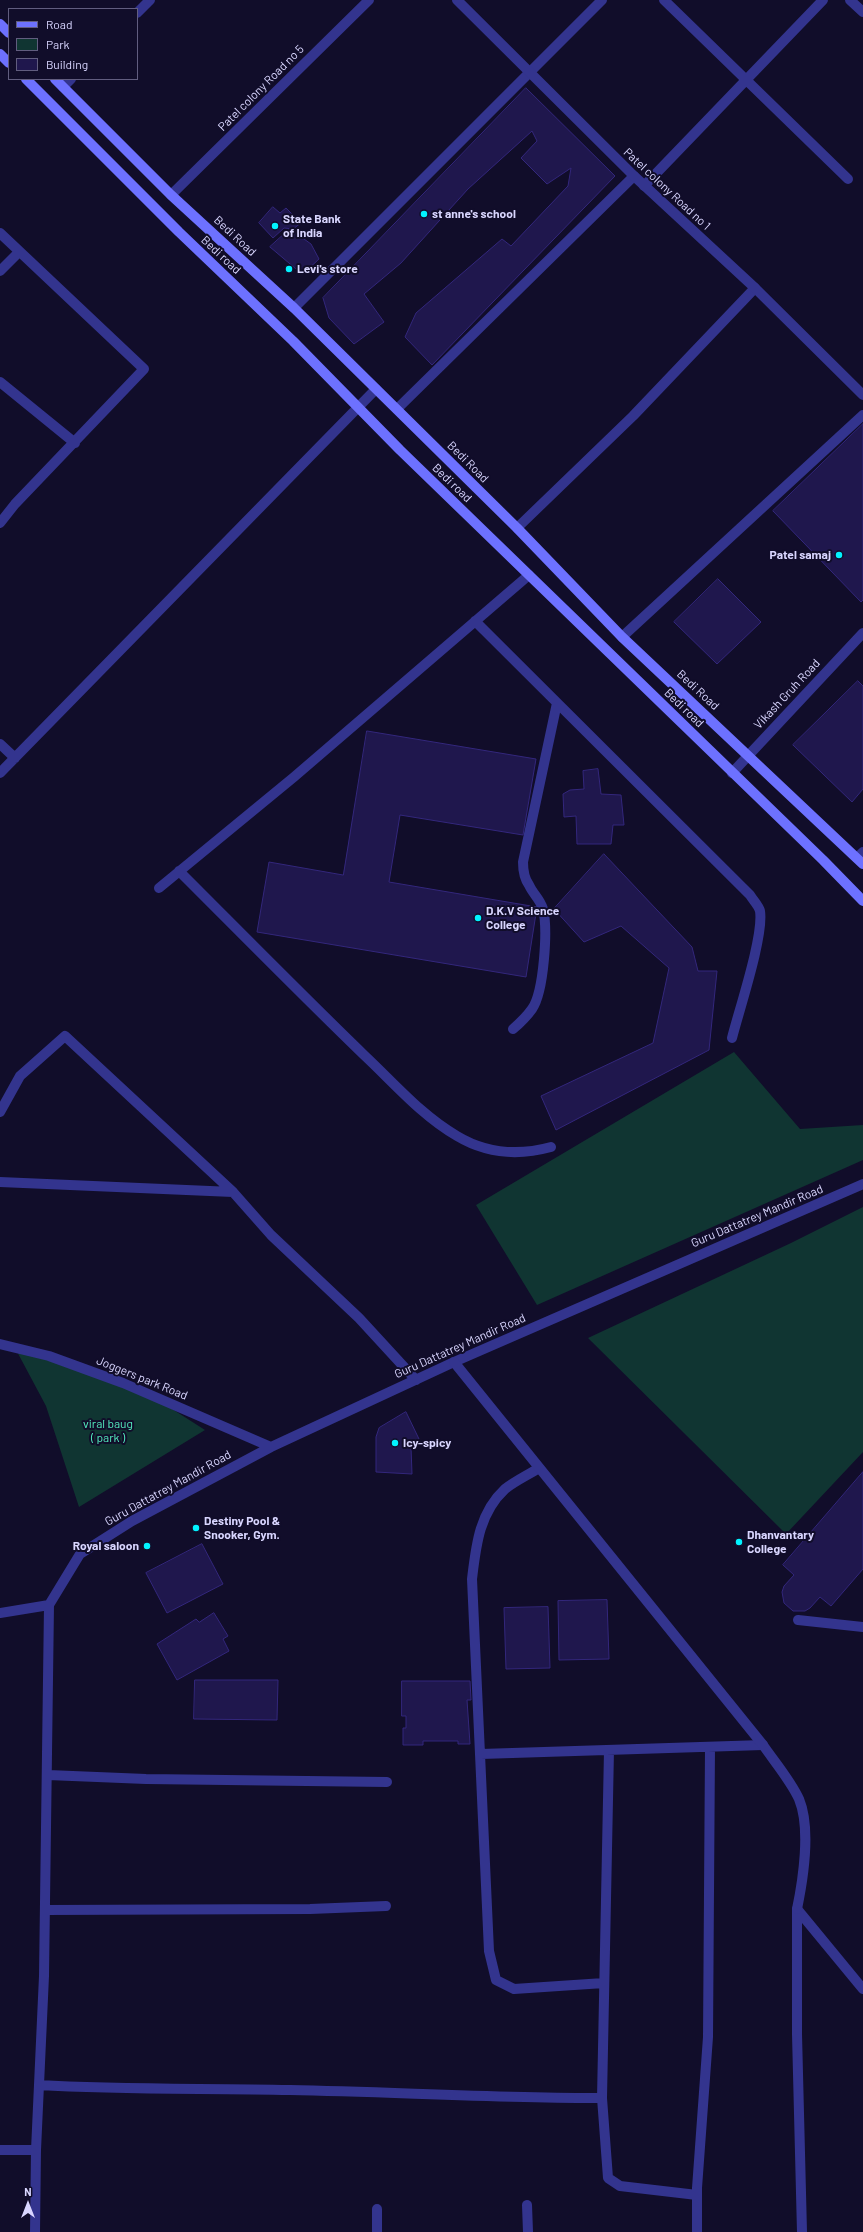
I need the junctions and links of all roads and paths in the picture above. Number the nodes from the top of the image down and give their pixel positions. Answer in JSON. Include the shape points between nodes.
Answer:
{"nodes":[{"id":1,"x":150,"y":0,"type":"edge"},
{"id":2,"x":369,"y":0,"type":"edge"},
{"id":3,"x":456,"y":0,"type":"edge"},
{"id":4,"x":602,"y":0,"type":"edge"},
{"id":5,"x":664,"y":0,"type":"edge"},
{"id":6,"x":823,"y":0,"type":"edge"},
{"id":7,"x":850,"y":0,"type":"edge"},
{"id":8,"x":138,"y":12,"type":"edge"},
{"id":9,"x":863,"y":12,"type":"edge"},
{"id":10,"x":0,"y":24,"type":"edge"},
{"id":11,"x":8,"y":32,"type":"edge"},
{"id":12,"x":0,"y":54,"type":"edge"},
{"id":13,"x":8,"y":61,"type":"edge"},
{"id":14,"x":529,"y":72,"type":"junction"},
{"id":15,"x":746,"y":79,"type":"junction"},
{"id":16,"x":27,"y":80,"type":"edge"},
{"id":17,"x":56,"y":80,"type":"edge"},
{"id":18,"x":70,"y":80,"type":"edge"},
{"id":19,"x":63,"y":87,"type":"junction"},
{"id":20,"x":634,"y":176,"type":"junction"},
{"id":21,"x":848,"y":180,"type":"dead end"},
{"id":22,"x":644,"y":186,"type":"junction"},
{"id":23,"x":171,"y":195,"type":"junction"},
{"id":24,"x":0,"y":234,"type":"edge"},
{"id":25,"x":19,"y":252,"type":"junction"},
{"id":26,"x":0,"y":271,"type":"edge"},
{"id":27,"x":755,"y":288,"type":"junction"},
{"id":28,"x":294,"y":308,"type":"junction"},
{"id":29,"x":0,"y":382,"type":"edge"},
{"id":30,"x":376,"y":389,"type":"junction"},
{"id":31,"x":863,"y":395,"type":"edge"},
{"id":32,"x":357,"y":408,"type":"junction"},
{"id":33,"x":396,"y":409,"type":"junction"},
{"id":34,"x":863,"y":415,"type":"edge"},
{"id":35,"x":75,"y":444,"type":"junction"},
{"id":36,"x":0,"y":523,"type":"edge"},
{"id":37,"x":517,"y":528,"type":"junction"},
{"id":38,"x":529,"y":575,"type":"junction"},
{"id":39,"x":475,"y":621,"type":"junction"},
{"id":40,"x":863,"y":633,"type":"edge"},
{"id":41,"x":622,"y":637,"type":"junction"},
{"id":42,"x":556,"y":703,"type":"junction"},
{"id":43,"x":0,"y":744,"type":"edge"},
{"id":44,"x":748,"y":755,"type":"junction"},
{"id":45,"x":15,"y":758,"type":"junction"},
{"id":46,"x":0,"y":773,"type":"edge"},
{"id":47,"x":732,"y":773,"type":"junction"},
{"id":48,"x":861,"y":858,"type":"edge"},
{"id":49,"x":179,"y":871,"type":"junction"},
{"id":50,"x":159,"y":888,"type":"dead end"},
{"id":51,"x":863,"y":901,"type":"edge"},
{"id":52,"x":513,"y":1029,"type":"dead end"},
{"id":53,"x":732,"y":1038,"type":"dead end"},
{"id":54,"x":0,"y":1112,"type":"edge"},
{"id":55,"x":551,"y":1147,"type":"dead end"},
{"id":56,"x":0,"y":1182,"type":"edge"},
{"id":57,"x":863,"y":1184,"type":"edge"},
{"id":58,"x":233,"y":1192,"type":"junction"},
{"id":59,"x":0,"y":1344,"type":"edge"},
{"id":60,"x":454,"y":1362,"type":"junction"},
{"id":61,"x":416,"y":1380,"type":"junction"},
{"id":62,"x":271,"y":1447,"type":"junction"},
{"id":63,"x":539,"y":1468,"type":"junction"},
{"id":64,"x":48,"y":1605,"type":"junction"},
{"id":65,"x":0,"y":1613,"type":"edge"},
{"id":66,"x":798,"y":1620,"type":"dead end"},
{"id":67,"x":863,"y":1627,"type":"edge"},
{"id":68,"x":763,"y":1745,"type":"junction"},
{"id":69,"x":710,"y":1748,"type":"junction"},
{"id":70,"x":609,"y":1750,"type":"junction"},
{"id":71,"x":481,"y":1754,"type":"junction"},
{"id":72,"x":48,"y":1775,"type":"junction"},
{"id":73,"x":387,"y":1782,"type":"dead end"},
{"id":74,"x":386,"y":1906,"type":"dead end"},
{"id":75,"x":797,"y":1909,"type":"junction"},
{"id":76,"x":45,"y":1910,"type":"junction"},
{"id":77,"x":604,"y":1982,"type":"junction"},
{"id":78,"x":863,"y":1989,"type":"edge"},
{"id":79,"x":39,"y":2085,"type":"junction"},
{"id":80,"x":602,"y":2098,"type":"junction"},
{"id":81,"x":0,"y":2150,"type":"edge"},
{"id":82,"x":36,"y":2150,"type":"junction"},
{"id":83,"x":697,"y":2195,"type":"junction"},
{"id":84,"x":527,"y":2205,"type":"dead end"},
{"id":85,"x":378,"y":2209,"type":"dead end"},
{"id":86,"x":35,"y":2232,"type":"edge"},
{"id":87,"x":377,"y":2232,"type":"edge"},
{"id":88,"x":528,"y":2232,"type":"edge"},
{"id":89,"x":697,"y":2232,"type":"edge"},
{"id":90,"x":802,"y":2232,"type":"edge"}],
"edges":[{"from":1,"to":8,"type":"street"},
{"from":2,"to":23,"type":"street","name":"Patel colony Road no 5"},
{"from":3,"to":14,"type":"street","name":"Patel colony Road no 1"},
{"from":4,"to":14,"type":"street"},
{"from":5,"to":15,"type":"street"},
{"from":6,"to":15,"type":"street"},
{"from":7,"to":9,"type":"street"},
{"from":10,"to":11,"type":"main road"},
{"from":12,"to":13,"type":"main road"},
{"from":14,"to":20,"type":"street","name":"Patel colony Road no 1"},
{"from":14,"to":28,"type":"street"},
{"from":15,"to":21,"type":"street"},
{"from":15,"to":22,"type":"street"},
{"from":16,"to":32,"type":"main road","name":"Bedi road","via":[[179,232],[293,340]]},
{"from":17,"to":19,"type":"main road","name":"Bedi Road"},
{"from":18,"to":19,"type":"street"},
{"from":19,"to":23,"type":"main road","name":"Bedi Road"},
{"from":20,"to":22,"type":"street","name":"Patel colony Road no 1"},
{"from":20,"to":33,"type":"street"},
{"from":22,"to":27,"type":"street","name":"Patel colony Road no 1"},
{"from":23,"to":28,"type":"main road","name":"Bedi Road"},
{"from":24,"to":25,"type":"street"},
{"from":25,"to":26,"type":"street"},
{"from":25,"to":35,"type":"street","via":[[144,369]]},
{"from":27,"to":31,"type":"street","name":"Patel colony Road no 1"},
{"from":27,"to":37,"type":"street","via":[[633,416]]},
{"from":28,"to":30,"type":"main road","name":"Bedi Road"},
{"from":29,"to":35,"type":"street"},
{"from":30,"to":32,"type":"street"},
{"from":30,"to":33,"type":"main road","name":"Bedi Road"},
{"from":32,"to":38,"type":"main road","name":"Bedi road"},
{"from":32,"to":45,"type":"street"},
{"from":33,"to":37,"type":"main road","name":"Bedi Road"},
{"from":34,"to":41,"type":"street"},
{"from":35,"to":36,"type":"street"},
{"from":37,"to":41,"type":"main road","name":"Bedi Road"},
{"from":38,"to":39,"type":"street"},
{"from":38,"to":47,"type":"main road","name":"Bedi road"},
{"from":39,"to":42,"type":"street"},
{"from":39,"to":49,"type":"street","via":[[294,777]]},
{"from":40,"to":44,"type":"street","name":"Vikash Gruh Road"},
{"from":41,"to":44,"type":"main road","name":"Bedi Road"},
{"from":42,"to":52,"type":"street","via":[[523,862],[528,885],[543,909],[543,968],[533,1008]]},
{"from":42,"to":53,"type":"street","via":[[750,895],[760,910],[756,946]]},
{"from":43,"to":45,"type":"street"},
{"from":44,"to":47,"type":"street","name":"Vikash Gruh Road"},
{"from":44,"to":48,"type":"main road","name":"Bedi Road"},
{"from":45,"to":46,"type":"street"},
{"from":47,"to":51,"type":"main road","name":"Bedi road"},
{"from":49,"to":50,"type":"street"},
{"from":49,"to":55,"type":"street","via":[[430,1117],[458,1137],[490,1150],[510,1153]]},
{"from":54,"to":58,"type":"street","via":[[20,1076],[65,1036]]},
{"from":56,"to":58,"type":"street"},
{"from":57,"to":60,"type":"street","name":"Guru Dattatrey Mandir Road"},
{"from":58,"to":61,"type":"street","via":[[272,1234],[359,1318]]},
{"from":59,"to":62,"type":"street","name":"Joggers park Road","via":[[49,1356],[124,1383]]},
{"from":60,"to":61,"type":"street","name":"Guru Dattatrey Mandir Road"},
{"from":60,"to":63,"type":"street"},
{"from":61,"to":62,"type":"street","name":"Guru Dattatrey Mandir Road"},
{"from":62,"to":64,"type":"street","name":"Guru Dattatrey Mandir Road","via":[[132,1521],[80,1554]]},
{"from":63,"to":68,"type":"street"},
{"from":63,"to":71,"type":"street","via":[[505,1489],[486,1512],[476,1542],[472,1579]]},
{"from":64,"to":65,"type":"street"},
{"from":64,"to":72,"type":"street"},
{"from":66,"to":67,"type":"street"},
{"from":68,"to":69,"type":"street"},
{"from":68,"to":75,"type":"street","via":[[799,1800],[805,1830],[803,1879]]},
{"from":69,"to":70,"type":"street"},
{"from":69,"to":83,"type":"street","via":[[708,2037]]},
{"from":70,"to":71,"type":"street"},
{"from":70,"to":77,"type":"street"},
{"from":71,"to":77,"type":"street","via":[[489,1951],[496,1980],[514,1989]]},
{"from":72,"to":73,"type":"street"},
{"from":72,"to":76,"type":"street"},
{"from":74,"to":76,"type":"street","via":[[294,1910]]},
{"from":75,"to":78,"type":"street"},
{"from":75,"to":90,"type":"street"},
{"from":76,"to":79,"type":"street"},
{"from":77,"to":80,"type":"street"},
{"from":79,"to":80,"type":"street"},
{"from":79,"to":82,"type":"street"},
{"from":80,"to":83,"type":"street","via":[[608,2178],[620,2186]]},
{"from":81,"to":82,"type":"street"},
{"from":82,"to":86,"type":"street"},
{"from":83,"to":89,"type":"street"},
{"from":84,"to":88,"type":"street"},
{"from":85,"to":87,"type":"street"}]}
